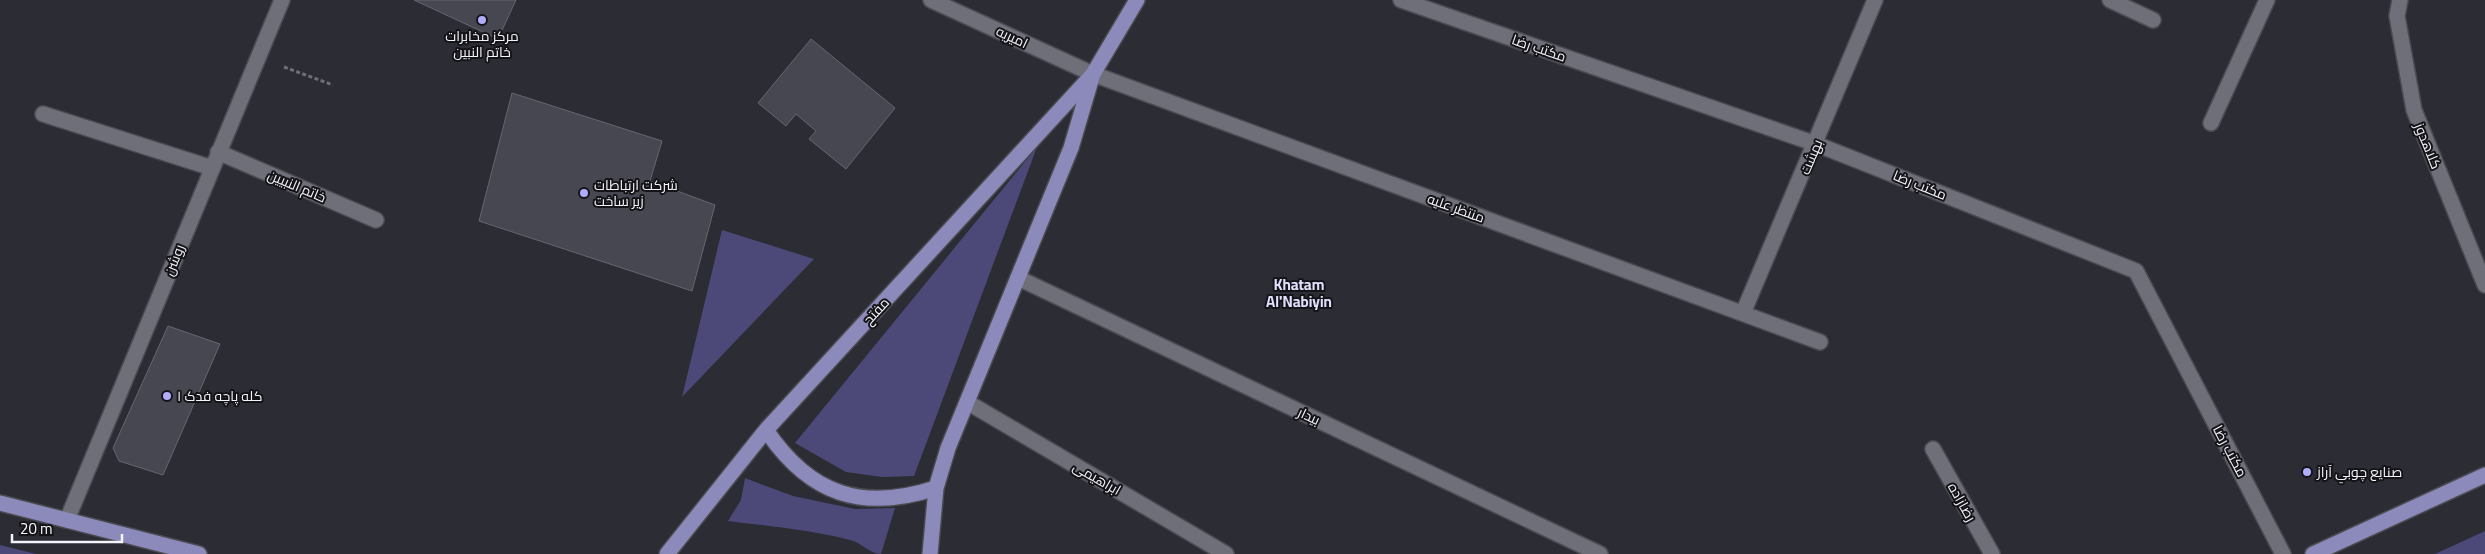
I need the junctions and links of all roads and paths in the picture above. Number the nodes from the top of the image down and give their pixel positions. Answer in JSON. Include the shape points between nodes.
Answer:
{"nodes":[{"id":1,"x":282,"y":0,"type":"edge"},
{"id":2,"x":932,"y":0,"type":"edge"},
{"id":3,"x":1137,"y":0,"type":"edge"},
{"id":4,"x":1401,"y":0,"type":"edge"},
{"id":5,"x":1875,"y":0,"type":"edge"},
{"id":6,"x":2110,"y":0,"type":"edge"},
{"id":7,"x":2267,"y":0,"type":"edge"},
{"id":8,"x":2400,"y":0,"type":"edge"},
{"id":9,"x":2153,"y":20,"type":"dead end"},
{"id":10,"x":258,"y":56,"type":"junction"},
{"id":11,"x":1093,"y":74,"type":"junction"},
{"id":12,"x":333,"y":85,"type":"dead end"},
{"id":13,"x":43,"y":114,"type":"dead end"},
{"id":14,"x":2211,"y":123,"type":"dead end"},
{"id":15,"x":1816,"y":144,"type":"junction"},
{"id":16,"x":218,"y":152,"type":"junction"},
{"id":17,"x":212,"y":168,"type":"junction"},
{"id":18,"x":376,"y":220,"type":"dead end"},
{"id":19,"x":2481,"y":266,"type":"edge"},
{"id":20,"x":1018,"y":278,"type":"junction"},
{"id":21,"x":2485,"y":285,"type":"edge"},
{"id":22,"x":1743,"y":314,"type":"junction"},
{"id":23,"x":1820,"y":342,"type":"dead end"},
{"id":24,"x":967,"y":402,"type":"junction"},
{"id":25,"x":766,"y":430,"type":"junction"},
{"id":26,"x":1933,"y":449,"type":"dead end"},
{"id":27,"x":2485,"y":475,"type":"edge"},
{"id":28,"x":936,"y":488,"type":"junction"},
{"id":29,"x":0,"y":503,"type":"edge"},
{"id":30,"x":67,"y":520,"type":"junction"},
{"id":31,"x":199,"y":554,"type":"edge"},
{"id":32,"x":667,"y":554,"type":"edge"},
{"id":33,"x":930,"y":554,"type":"edge"},
{"id":34,"x":1226,"y":554,"type":"edge"},
{"id":35,"x":1600,"y":554,"type":"edge"},
{"id":36,"x":1992,"y":554,"type":"edge"},
{"id":37,"x":2284,"y":554,"type":"edge"},
{"id":38,"x":2313,"y":554,"type":"edge"}],
"edges":[{"from":1,"to":10,"type":"street","name":"روشن"},
{"from":2,"to":11,"type":"street","name":"امیریه"},
{"from":3,"to":11,"type":"main road","name":"مفتح"},
{"from":4,"to":15,"type":"street","name":"مکتب رضا"},
{"from":5,"to":15,"type":"street","name":"بهشت"},
{"from":6,"to":9,"type":"street"},
{"from":7,"to":14,"type":"street"},
{"from":8,"to":19,"type":"street","name":"کلاهدوز","via":[[2397,16],[2414,110]]},
{"from":10,"to":12,"type":"path"},
{"from":10,"to":16,"type":"street","name":"روشن"},
{"from":11,"to":20,"type":"main road","name":"مفتح","via":[[1071,148]]},
{"from":11,"to":22,"type":"street","name":"منتظر علیه"},
{"from":11,"to":25,"type":"main road","name":"مفتح"},
{"from":13,"to":17,"type":"street"},
{"from":15,"to":22,"type":"street","name":"بهشت"},
{"from":15,"to":37,"type":"street","name":"مکتب رضا","via":[[2136,271]]},
{"from":16,"to":17,"type":"street","name":"روشن"},
{"from":16,"to":18,"type":"street","name":"خاتم النبیین"},
{"from":17,"to":30,"type":"street","name":"روشن"},
{"from":19,"to":21,"type":"street","name":"کلاهدوز"},
{"from":20,"to":24,"type":"main road","name":"مفتح"},
{"from":20,"to":35,"type":"street","name":"بیدار"},
{"from":22,"to":23,"type":"street","name":"منتظر علیه"},
{"from":24,"to":28,"type":"main road","name":"مفتح"},
{"from":24,"to":34,"type":"street","name":"ابراهیمی"},
{"from":25,"to":28,"type":"main road","via":[[802,473],[835,490],[881,500],[910,497]]},
{"from":25,"to":32,"type":"main road","name":"مفتح"},
{"from":26,"to":36,"type":"street","name":"رضازاده"},
{"from":27,"to":38,"type":"main road"},
{"from":28,"to":33,"type":"main road","name":"مفتح"},
{"from":29,"to":30,"type":"main road"},
{"from":30,"to":31,"type":"main road"}]}
